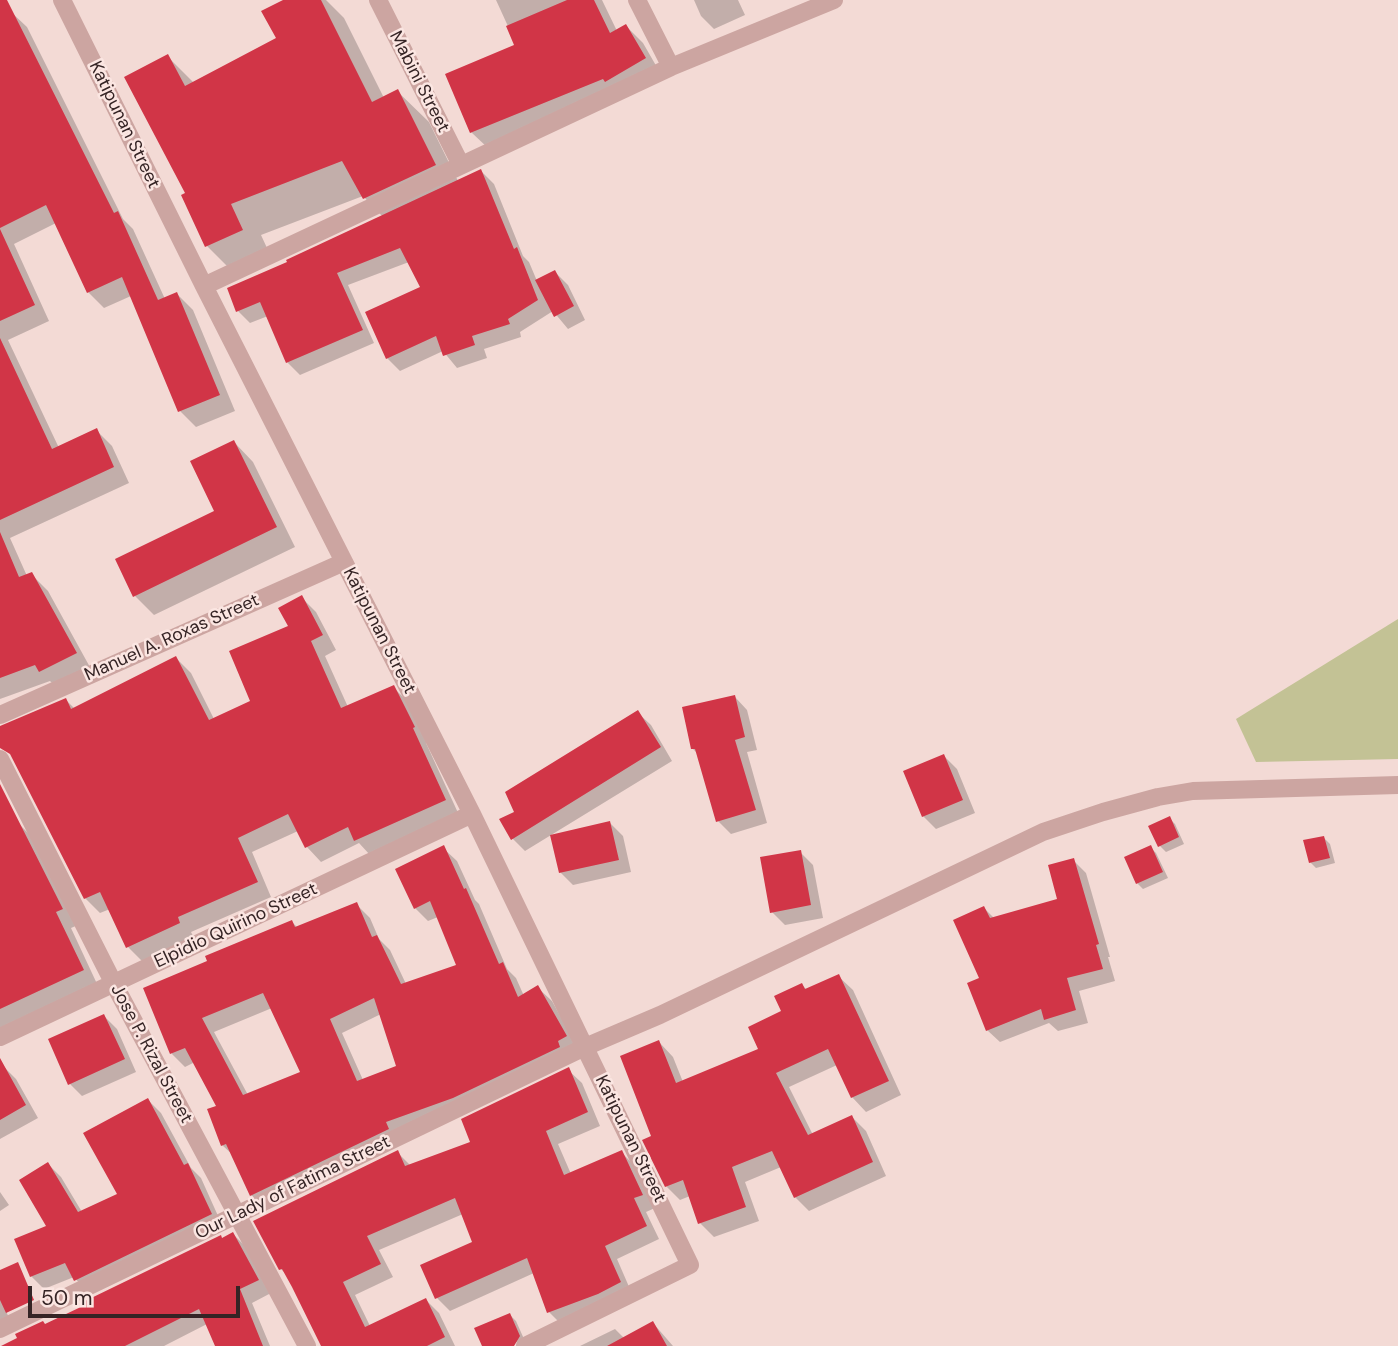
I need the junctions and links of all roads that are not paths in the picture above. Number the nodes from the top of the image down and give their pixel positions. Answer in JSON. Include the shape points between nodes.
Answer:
{"nodes":[{"id":1,"x":62,"y":0,"type":"edge"},
{"id":2,"x":378,"y":0,"type":"edge"},
{"id":3,"x":637,"y":0,"type":"edge"},
{"id":4,"x":834,"y":0,"type":"edge"},
{"id":5,"x":671,"y":67,"type":"junction"},
{"id":6,"x":461,"y":165,"type":"junction"},
{"id":7,"x":204,"y":286,"type":"junction"},
{"id":8,"x":344,"y":562,"type":"junction"},
{"id":9,"x":0,"y":715,"type":"edge"},
{"id":10,"x":0,"y":759,"type":"edge"},
{"id":11,"x":1398,"y":785,"type":"edge"},
{"id":12,"x":472,"y":814,"type":"junction"},
{"id":13,"x":114,"y":984,"type":"junction"},
{"id":14,"x":0,"y":1037,"type":"edge"},
{"id":15,"x":585,"y":1047,"type":"junction"},
{"id":16,"x":237,"y":1216,"type":"junction"},
{"id":17,"x":0,"y":1329,"type":"edge"},
{"id":18,"x":307,"y":1346,"type":"edge"},
{"id":19,"x":525,"y":1346,"type":"edge"}],
"edges":[{"from":1,"to":7,"type":"street","name":"Katipunan Street"},
{"from":2,"to":6,"type":"street","name":"Mabini Street"},
{"from":3,"to":5,"type":"street"},
{"from":4,"to":5,"type":"street"},
{"from":5,"to":6,"type":"street"},
{"from":6,"to":7,"type":"street"},
{"from":7,"to":8,"type":"street","name":"Katipunan Street"},
{"from":8,"to":9,"type":"street","name":"Manuel A. Roxas Street"},
{"from":8,"to":12,"type":"street","name":"Katipunan Street"},
{"from":10,"to":13,"type":"street","name":"Jose P. Rizal Street"},
{"from":11,"to":15,"type":"street","name":"Our Lady of Fatima Street","via":[[1193,791],[1103,812],[991,855]]},
{"from":12,"to":13,"type":"street","name":"Elpidio Quirino Street"},
{"from":12,"to":15,"type":"street","name":"Katipunan Street"},
{"from":13,"to":14,"type":"street","name":"Elpidio Quirino Street"},
{"from":13,"to":16,"type":"street","name":"Jose P. Rizal Street"},
{"from":15,"to":16,"type":"street","name":"Our Lady of Fatima Street"},
{"from":15,"to":19,"type":"street","name":"Katipunan Street","via":[[691,1265]]},
{"from":16,"to":17,"type":"street","name":"Our Lady of Fatima Street"},
{"from":16,"to":18,"type":"street","name":"Jose P. Rizal Street"}]}
